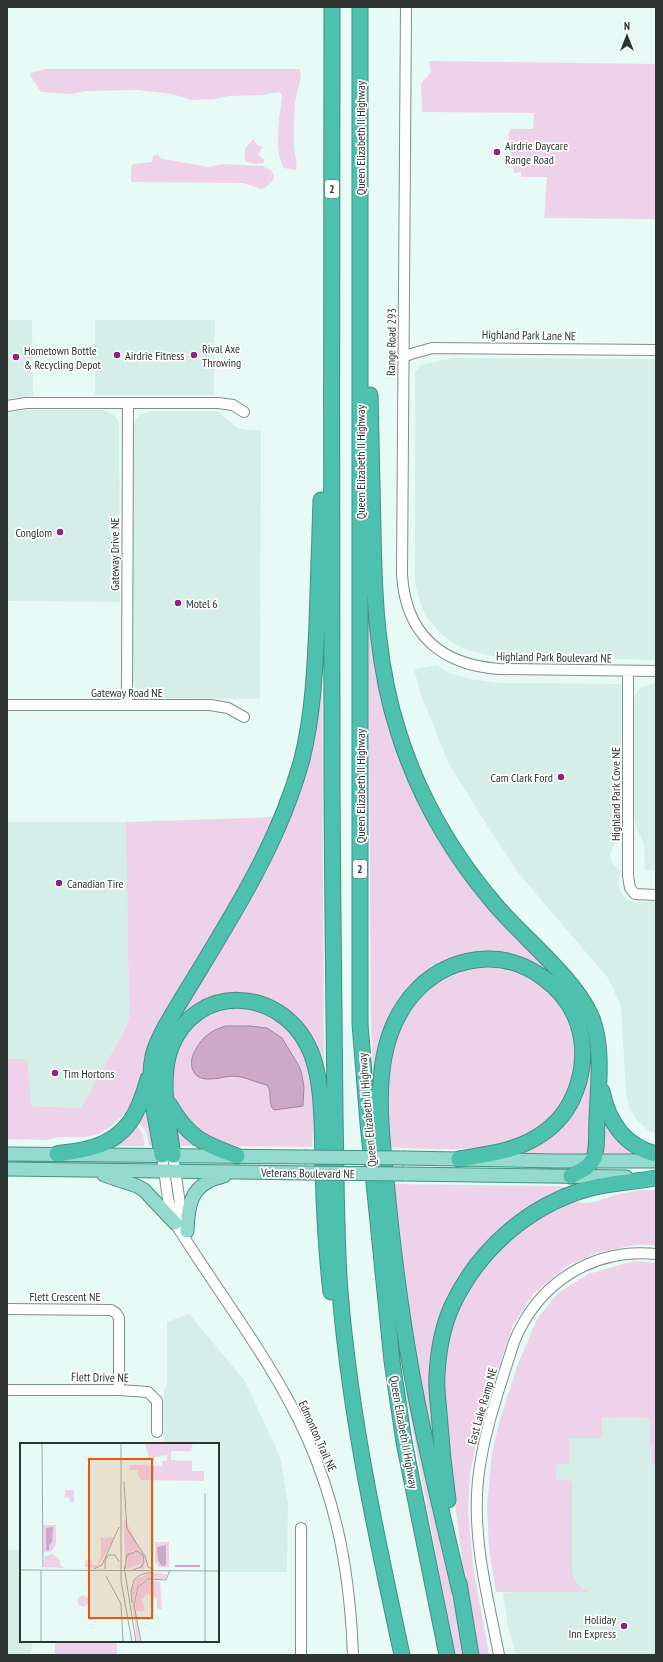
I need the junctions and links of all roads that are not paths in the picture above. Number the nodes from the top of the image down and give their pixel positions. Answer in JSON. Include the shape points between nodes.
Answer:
{"nodes":[{"id":1,"x":332,"y":7,"type":"edge"},
{"id":2,"x":360,"y":7,"type":"edge"},
{"id":3,"x":406,"y":7,"type":"edge"},
{"id":4,"x":360,"y":76,"type":"junction"},
{"id":5,"x":656,"y":350,"type":"edge"},
{"id":6,"x":404,"y":357,"type":"junction"},
{"id":7,"x":331,"y":366,"type":"junction"},
{"id":8,"x":128,"y":403,"type":"junction"},
{"id":9,"x":7,"y":406,"type":"edge"},
{"id":10,"x":244,"y":412,"type":"dead end"},
{"id":11,"x":452,"y":658,"type":"joint"},
{"id":12,"x":628,"y":671,"type":"junction"},
{"id":13,"x":656,"y":671,"type":"edge"},
{"id":14,"x":7,"y":704,"type":"edge"},
{"id":15,"x":127,"y":705,"type":"junction"},
{"id":16,"x":244,"y":717,"type":"dead end"},
{"id":17,"x":656,"y":895,"type":"edge"},
{"id":18,"x":598,"y":1066,"type":"junction"},
{"id":19,"x":151,"y":1068,"type":"junction"},
{"id":20,"x":167,"y":1100,"type":"junction"},
{"id":21,"x":7,"y":1154,"type":"edge"},
{"id":22,"x":57,"y":1154,"type":"junction"},
{"id":23,"x":656,"y":1154,"type":"edge"},
{"id":24,"x":167,"y":1155,"type":"junction"},
{"id":25,"x":237,"y":1156,"type":"junction"},
{"id":26,"x":459,"y":1159,"type":"junction"},
{"id":27,"x":656,"y":1160,"type":"edge"},
{"id":28,"x":592,"y":1161,"type":"junction"},
{"id":29,"x":7,"y":1169,"type":"edge"},
{"id":30,"x":89,"y":1170,"type":"junction"},
{"id":31,"x":169,"y":1171,"type":"junction"},
{"id":32,"x":239,"y":1172,"type":"junction"},
{"id":33,"x":571,"y":1176,"type":"junction"},
{"id":34,"x":656,"y":1178,"type":"edge"},
{"id":35,"x":175,"y":1223,"type":"junction"},
{"id":36,"x":187,"y":1231,"type":"junction"},
{"id":37,"x":193,"y":1252,"type":"junction"},
{"id":38,"x":656,"y":1254,"type":"edge"},
{"id":39,"x":7,"y":1309,"type":"edge"},
{"id":40,"x":7,"y":1390,"type":"edge"},
{"id":41,"x":119,"y":1390,"type":"junction"},
{"id":42,"x":157,"y":1432,"type":"dead end"},
{"id":43,"x":373,"y":1523,"type":"junction"},
{"id":44,"x":301,"y":1528,"type":"dead end"},
{"id":45,"x":460,"y":1592,"type":"junction"},
{"id":46,"x":301,"y":1655,"type":"edge"},
{"id":47,"x":353,"y":1655,"type":"edge"},
{"id":48,"x":402,"y":1655,"type":"edge"},
{"id":49,"x":447,"y":1655,"type":"edge"},
{"id":50,"x":471,"y":1655,"type":"edge"},
{"id":51,"x":498,"y":1655,"type":"edge"}],
"edges":[{"from":1,"to":7,"type":"highway","number":"2"},
{"from":2,"to":4,"type":"highway","name":"Queen Elizabeth II Highway","number":"2"},
{"from":3,"to":6,"type":"street","name":"Range Road 293"},
{"from":4,"to":18,"type":"highway","via":[[367,255],[374,589],[381,664],[390,704],[400,739],[420,790],[443,834],[493,902],[563,976],[591,1016],[598,1046]]},
{"from":4,"to":49,"type":"highway","name":"Queen Elizabeth II Highway","number":"2","via":[[360,1024],[392,1361],[404,1442]]},
{"from":5,"to":6,"type":"street","name":"Highland Park Lane NE","via":[[432,348]]},
{"from":6,"to":11,"type":"street","name":"Range Road 293","via":[[403,585],[414,621],[432,644]]},
{"from":7,"to":19,"type":"highway","via":[[324,442],[315,679],[302,758],[285,813],[265,857],[160,1036]]},
{"from":7,"to":43,"type":"highway","number":"2","via":[[333,956],[339,1278],[359,1446]]},
{"from":8,"to":9,"type":"street","via":[[26,403]]},
{"from":8,"to":10,"type":"street","via":[[218,403],[233,405]]},
{"from":8,"to":15,"type":"street","name":"Gateway Drive NE"},
{"from":11,"to":12,"type":"street","name":"Highland Park Boulevard NE","via":[[478,667],[495,669]]},
{"from":12,"to":13,"type":"street","name":"Highland Park Boulevard NE"},
{"from":12,"to":17,"type":"street","name":"Highland Park Cove NE","via":[[627,854],[630,888],[635,894]]},
{"from":14,"to":15,"type":"street","name":"Gateway Road NE"},
{"from":15,"to":16,"type":"street","name":"Gateway Road NE","via":[[210,705],[228,708]]},
{"from":18,"to":23,"type":"highway","via":[[604,1102],[610,1118],[620,1133],[632,1143]]},
{"from":18,"to":28,"type":"highway","via":[[596,1150]]},
{"from":19,"to":22,"type":"highway","via":[[141,1104],[124,1130],[93,1148]]},
{"from":19,"to":24,"type":"highway","via":[[151,1084]]},
{"from":20,"to":24,"type":"highway"},
{"from":20,"to":25,"type":"highway","via":[[181,1124],[195,1137],[207,1145]]},
{"from":20,"to":43,"type":"highway","via":[[165,1066],[170,1048],[184,1026],[204,1008],[236,1000],[264,1004],[294,1024],[310,1048],[318,1071],[327,1255],[340,1374],[352,1448]]},
{"from":21,"to":22,"type":"main road","name":"Veterans Boulevard NE"},
{"from":22,"to":24,"type":"main road","name":"Veterans Boulevard NE"},
{"from":24,"to":25,"type":"main road","name":"Veterans Boulevard NE"},
{"from":24,"to":31,"type":"street","name":"Edmonton Trail NE"},
{"from":25,"to":26,"type":"main road","name":"Veterans Boulevard NE","bridge":true},
{"from":26,"to":28,"type":"main road","name":"Veterans Boulevard NE"},
{"from":26,"to":45,"type":"highway","via":[[503,1152],[528,1143],[548,1130],[562,1116],[574,1096],[581,1074],[582,1049],[578,1023],[567,1003],[556,988],[537,973],[503,960],[462,962],[441,970],[421,984],[405,1003],[391,1033],[384,1056],[382,1075],[382,1136],[400,1304],[412,1378]]},
{"from":27,"to":28,"type":"main road","name":"Veterans Boulevard NE"},
{"from":28,"to":33,"type":"highway","via":[[589,1166]]},
{"from":29,"to":30,"type":"main road","name":"Veterans Boulevard NE"},
{"from":30,"to":31,"type":"main road","name":"Veterans Boulevard NE"},
{"from":30,"to":35,"type":"main road","via":[[137,1186],[150,1195]]},
{"from":31,"to":32,"type":"main road","name":"Veterans Boulevard NE"},
{"from":31,"to":35,"type":"street","name":"Edmonton Trail NE","via":[[169,1203]]},
{"from":31,"to":36,"type":"street","name":"Edmonton Trail NE"},
{"from":32,"to":33,"type":"main road","name":"Veterans Boulevard NE","bridge":true},
{"from":32,"to":36,"type":"main road","via":[[213,1178],[196,1190],[190,1200]]},
{"from":33,"to":34,"type":"main road","name":"Veterans Boulevard NE"},
{"from":34,"to":45,"type":"highway","via":[[587,1189],[540,1208],[493,1244],[473,1270],[452,1306],[441,1339],[437,1378],[442,1454]]},
{"from":35,"to":37,"type":"street","name":"Edmonton Trail NE"},
{"from":36,"to":37,"type":"street","name":"Edmonton Trail NE"},
{"from":37,"to":47,"type":"street","name":"Edmonton Trail NE","via":[[286,1397],[323,1477],[348,1580]]},
{"from":38,"to":51,"type":"street","name":"East Lake Ramp NE","via":[[617,1255],[596,1261],[569,1274],[532,1309],[514,1342],[485,1441],[477,1496],[480,1554]]},
{"from":39,"to":41,"type":"street","name":"Flett Crescent NE","via":[[104,1309],[116,1313],[119,1322]]},
{"from":40,"to":41,"type":"street","name":"Flett Drive NE"},
{"from":41,"to":42,"type":"street","name":"Flett Drive NE","via":[[148,1392],[153,1396],[157,1406]]},
{"from":43,"to":48,"type":"highway","number":"2"},
{"from":44,"to":46,"type":"street"},
{"from":45,"to":50,"type":"highway"}]}
